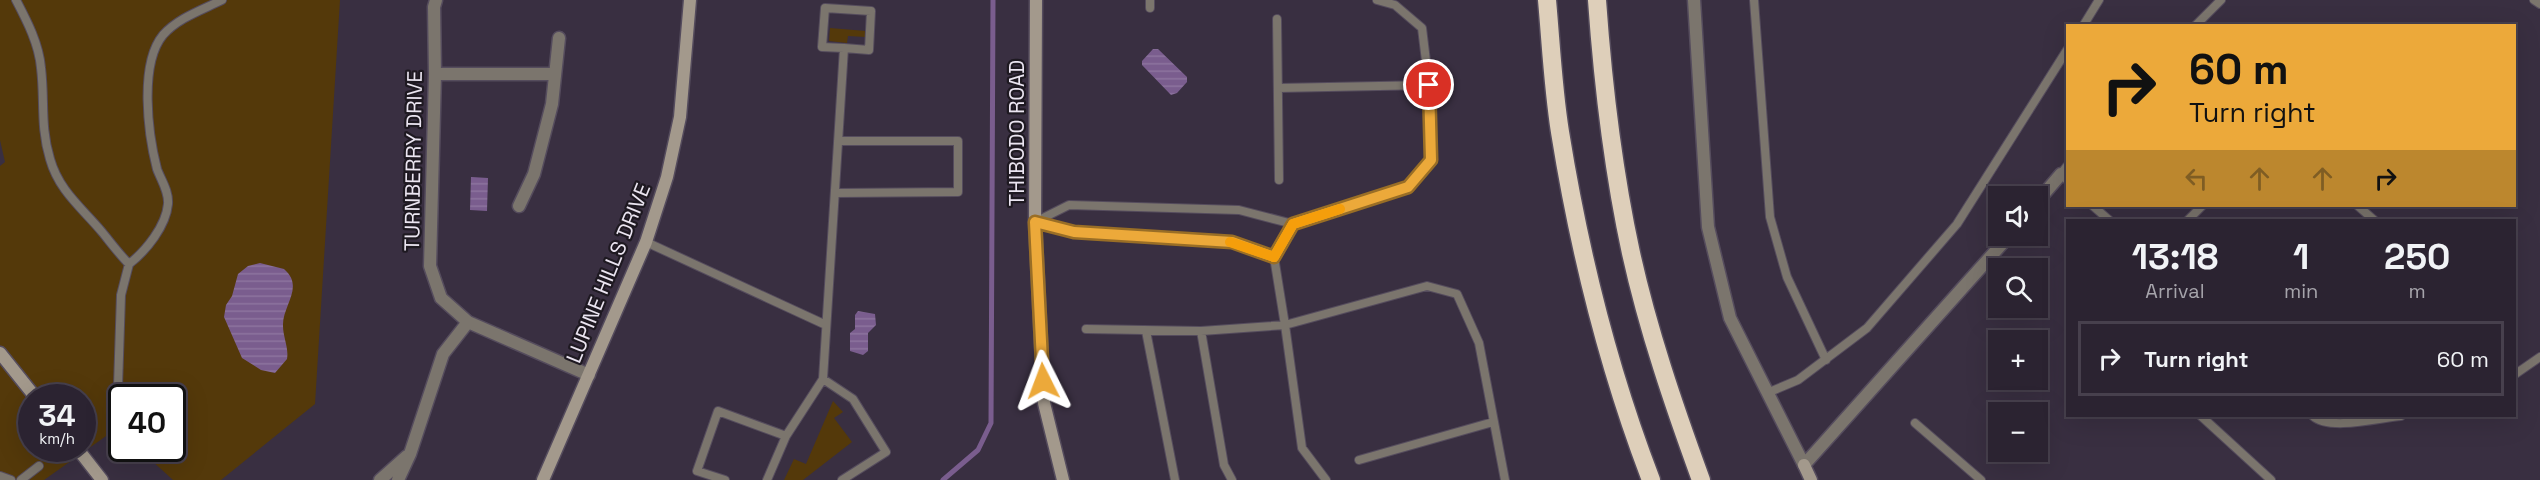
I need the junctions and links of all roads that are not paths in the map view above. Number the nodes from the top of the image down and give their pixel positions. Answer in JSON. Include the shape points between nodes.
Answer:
{"nodes":[{"id":1,"x":16,"y":0,"type":"edge"},
{"id":2,"x":222,"y":0,"type":"edge"},
{"id":3,"x":436,"y":0,"type":"edge"},
{"id":4,"x":690,"y":0,"type":"edge"},
{"id":5,"x":1036,"y":0,"type":"edge"},
{"id":6,"x":1377,"y":0,"type":"edge"},
{"id":7,"x":1547,"y":0,"type":"edge"},
{"id":8,"x":1597,"y":0,"type":"edge"},
{"id":9,"x":1694,"y":0,"type":"edge"},
{"id":10,"x":1754,"y":0,"type":"edge"},
{"id":11,"x":2099,"y":0,"type":"edge"},
{"id":12,"x":2221,"y":0,"type":"edge"},
{"id":13,"x":2534,"y":0,"type":"edge"},
{"id":14,"x":1395,"y":2,"type":"edge"},
{"id":15,"x":2540,"y":4,"type":"edge"},
{"id":16,"x":1277,"y":19,"type":"dead end"},
{"id":17,"x":2084,"y":24,"type":"edge"},
{"id":18,"x":2197,"y":24,"type":"edge"},
{"id":19,"x":560,"y":38,"type":"dead end"},
{"id":20,"x":844,"y":48,"type":"junction"},
{"id":21,"x":2066,"y":52,"type":"edge"},
{"id":22,"x":435,"y":74,"type":"junction"},
{"id":23,"x":554,"y":74,"type":"junction"},
{"id":24,"x":1429,"y":85,"type":"junction"},
{"id":25,"x":1278,"y":88,"type":"junction"},
{"id":26,"x":838,"y":141,"type":"junction"},
{"id":27,"x":2065,"y":173,"type":"edge"},
{"id":28,"x":1279,"y":180,"type":"dead end"},
{"id":29,"x":2048,"y":191,"type":"edge"},
{"id":30,"x":835,"y":193,"type":"junction"},
{"id":31,"x":519,"y":206,"type":"dead end"},
{"id":32,"x":2094,"y":207,"type":"edge"},
{"id":33,"x":2201,"y":207,"type":"edge"},
{"id":34,"x":2359,"y":207,"type":"edge"},
{"id":35,"x":2108,"y":219,"type":"edge"},
{"id":36,"x":2189,"y":219,"type":"edge"},
{"id":37,"x":2373,"y":219,"type":"edge"},
{"id":38,"x":1035,"y":222,"type":"junction"},
{"id":39,"x":1293,"y":224,"type":"junction"},
{"id":40,"x":646,"y":242,"type":"junction"},
{"id":41,"x":2000,"y":246,"type":"edge"},
{"id":42,"x":1274,"y":257,"type":"junction"},
{"id":43,"x":129,"y":264,"type":"junction"},
{"id":44,"x":468,"y":322,"type":"junction"},
{"id":45,"x":826,"y":325,"type":"junction"},
{"id":46,"x":1285,"y":325,"type":"junction"},
{"id":47,"x":1086,"y":329,"type":"dead end"},
{"id":48,"x":1146,"y":331,"type":"junction"},
{"id":49,"x":1201,"y":331,"type":"junction"},
{"id":50,"x":0,"y":352,"type":"edge"},
{"id":51,"x":2540,"y":357,"type":"edge"},
{"id":52,"x":1826,"y":360,"type":"junction"},
{"id":53,"x":2516,"y":374,"type":"edge"},
{"id":54,"x":589,"y":375,"type":"junction"},
{"id":55,"x":823,"y":379,"type":"junction"},
{"id":56,"x":25,"y":384,"type":"edge"},
{"id":57,"x":118,"y":384,"type":"edge"},
{"id":58,"x":1767,"y":393,"type":"junction"},
{"id":59,"x":2202,"y":417,"type":"edge"},
{"id":60,"x":2314,"y":417,"type":"edge"},
{"id":61,"x":2392,"y":417,"type":"edge"},
{"id":62,"x":1493,"y":422,"type":"junction"},
{"id":63,"x":1915,"y":423,"type":"dead end"},
{"id":64,"x":786,"y":436,"type":"junction"},
{"id":65,"x":410,"y":454,"type":"junction"},
{"id":66,"x":1359,"y":460,"type":"dead end"},
{"id":67,"x":88,"y":462,"type":"edge"},
{"id":68,"x":1804,"y":465,"type":"junction"},
{"id":69,"x":39,"y":466,"type":"dead end"},
{"id":70,"x":0,"y":476,"type":"edge"},
{"id":71,"x":11,"y":480,"type":"edge"},
{"id":72,"x":21,"y":480,"type":"edge"},
{"id":73,"x":102,"y":480,"type":"edge"},
{"id":74,"x":380,"y":480,"type":"edge"},
{"id":75,"x":398,"y":480,"type":"edge"},
{"id":76,"x":543,"y":480,"type":"edge"},
{"id":77,"x":725,"y":480,"type":"edge"},
{"id":78,"x":767,"y":480,"type":"edge"},
{"id":79,"x":842,"y":480,"type":"edge"},
{"id":80,"x":1063,"y":480,"type":"edge"},
{"id":81,"x":1175,"y":480,"type":"edge"},
{"id":82,"x":1232,"y":480,"type":"edge"},
{"id":83,"x":1326,"y":480,"type":"edge"},
{"id":84,"x":1505,"y":480,"type":"edge"},
{"id":85,"x":1651,"y":480,"type":"edge"},
{"id":86,"x":1701,"y":480,"type":"edge"},
{"id":87,"x":1811,"y":480,"type":"edge"},
{"id":88,"x":1981,"y":480,"type":"edge"},
{"id":89,"x":2271,"y":480,"type":"edge"}],
"edges":[{"from":1,"to":43,"type":"lane","via":[[38,54],[42,123],[56,176],[72,201]]},
{"from":2,"to":43,"type":"lane","via":[[174,26],[155,48],[149,72],[150,118],[167,207],[156,233]]},
{"from":3,"to":22,"type":"street","name":"TURNBERRY DRIVE"},
{"from":4,"to":40,"type":"street","name":"LUPINE HILLS DRIVE","via":[[680,117],[667,177]]},
{"from":5,"to":38,"type":"street","name":"THIBODO ROAD"},
{"from":6,"to":14,"type":"lane"},
{"from":7,"to":85,"type":"highway","via":[[1560,129],[1581,245],[1610,355]]},
{"from":8,"to":86,"type":"highway","via":[[1616,172],[1632,255],[1658,352]]},
{"from":9,"to":58,"type":"street","via":[[1707,227],[1730,318]]},
{"from":10,"to":52,"type":"lane","via":[[1770,217],[1787,277]]},
{"from":11,"to":17,"type":"lane"},
{"from":12,"to":18,"type":"lane"},
{"from":13,"to":15,"type":"lane"},
{"from":14,"to":24,"type":"lane","via":[[1422,28]]},
{"from":16,"to":25,"type":"lane"},
{"from":19,"to":23,"type":"street"},
{"from":20,"to":20,"type":"lane","via":[[869,50],[871,11],[825,8],[822,47]]},
{"from":20,"to":26,"type":"lane"},
{"from":21,"to":52,"type":"lane","via":[[1957,224],[1866,328]]},
{"from":22,"to":23,"type":"street"},
{"from":22,"to":44,"type":"street","name":"TURNBERRY DRIVE","via":[[430,266],[441,298]]},
{"from":23,"to":31,"type":"street","via":[[552,104],[534,174]]},
{"from":24,"to":25,"type":"lane"},
{"from":24,"to":39,"type":"lane","via":[[1431,160],[1408,187]]},
{"from":25,"to":28,"type":"lane"},
{"from":26,"to":30,"type":"lane"},
{"from":26,"to":30,"type":"lane","via":[[958,141],[958,192]]},
{"from":27,"to":29,"type":"street"},
{"from":30,"to":45,"type":"lane"},
{"from":32,"to":35,"type":"lane"},
{"from":33,"to":36,"type":"lane"},
{"from":34,"to":37,"type":"lane"},
{"from":38,"to":39,"type":"lane","via":[[1069,205],[1239,210]]},
{"from":38,"to":42,"type":"lane","via":[[1074,232],[1232,242]]},
{"from":38,"to":80,"type":"street","name":"THIBODO ROAD","via":[[1044,403]]},
{"from":39,"to":42,"type":"lane"},
{"from":40,"to":45,"type":"lane"},
{"from":40,"to":54,"type":"street","name":"LUPINE HILLS DRIVE"},
{"from":41,"to":68,"type":"street"},
{"from":42,"to":46,"type":"lane"},
{"from":43,"to":57,"type":"lane","via":[[122,295]]},
{"from":44,"to":54,"type":"street","name":"TURNBERRY DRIVE"},
{"from":44,"to":65,"type":"street","via":[[443,354]]},
{"from":45,"to":55,"type":"lane"},
{"from":46,"to":49,"type":"lane"},
{"from":46,"to":62,"type":"lane","via":[[1427,286],[1457,294],[1479,343]]},
{"from":46,"to":83,"type":"lane","via":[[1302,448]]},
{"from":47,"to":48,"type":"lane"},
{"from":48,"to":49,"type":"lane"},
{"from":48,"to":81,"type":"lane"},
{"from":49,"to":82,"type":"lane","via":[[1224,465]]},
{"from":50,"to":56,"type":"street"},
{"from":51,"to":53,"type":"lane"},
{"from":52,"to":58,"type":"lane","via":[[1798,380]]},
{"from":54,"to":76,"type":"street","name":"LUPINE HILLS DRIVE"},
{"from":55,"to":64,"type":"lane"},
{"from":55,"to":79,"type":"lane","via":[[853,399],[886,452]]},
{"from":58,"to":68,"type":"street"},
{"from":59,"to":89,"type":"lane"},
{"from":60,"to":61,"type":"lane","via":[[2337,423]]},
{"from":62,"to":66,"type":"lane"},
{"from":62,"to":84,"type":"lane"},
{"from":63,"to":88,"type":"lane"},
{"from":64,"to":77,"type":"lane","via":[[718,411],[697,471]]},
{"from":64,"to":78,"type":"lane"},
{"from":65,"to":74,"type":"street"},
{"from":65,"to":75,"type":"street"},
{"from":67,"to":73,"type":"street"},
{"from":68,"to":87,"type":"street"},
{"from":69,"to":72,"type":"lane"},
{"from":70,"to":71,"type":"lane"}]}
